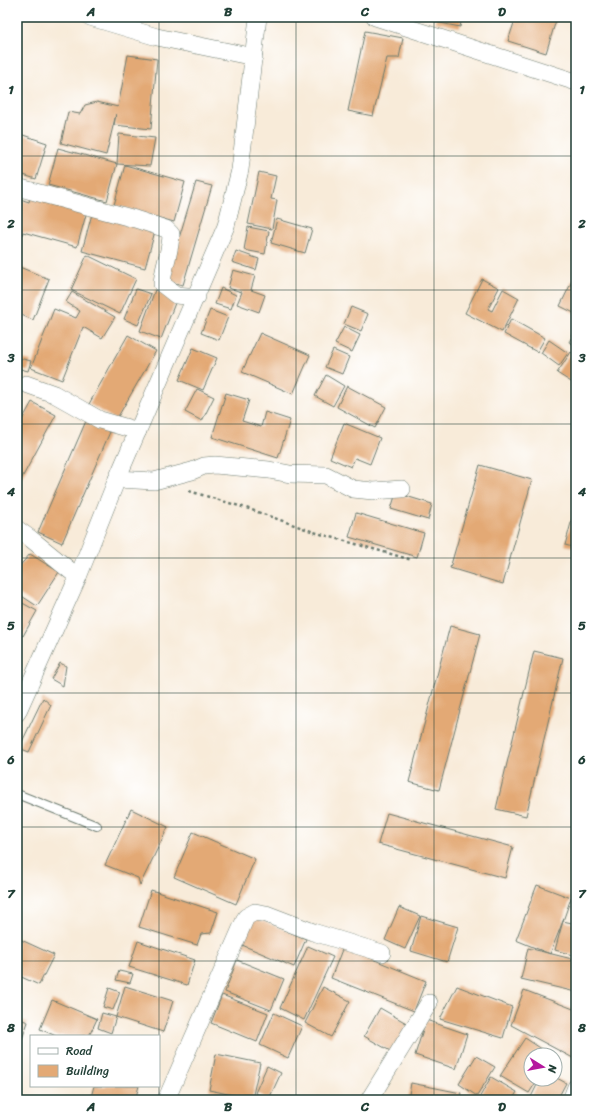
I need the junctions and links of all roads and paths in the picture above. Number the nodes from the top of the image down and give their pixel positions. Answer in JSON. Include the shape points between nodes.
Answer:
{"nodes":[{"id":1,"x":90,"y":17,"type":"edge"},
{"id":2,"x":258,"y":17,"type":"edge"},
{"id":3,"x":375,"y":17,"type":"edge"},
{"id":4,"x":254,"y":57,"type":"junction"},
{"id":5,"x":576,"y":82,"type":"edge"},
{"id":6,"x":17,"y":187,"type":"edge"},
{"id":7,"x":197,"y":297,"type":"junction"},
{"id":8,"x":26,"y":384,"type":"dead end"},
{"id":9,"x":138,"y":430,"type":"junction"},
{"id":10,"x":117,"y":479,"type":"junction"},
{"id":11,"x":402,"y":489,"type":"dead end"},
{"id":12,"x":184,"y":490,"type":"dead end"},
{"id":13,"x":17,"y":529,"type":"edge"},
{"id":14,"x":412,"y":560,"type":"dead end"},
{"id":15,"x":78,"y":577,"type":"junction"},
{"id":16,"x":17,"y":713,"type":"edge"},
{"id":17,"x":17,"y":794,"type":"edge"},
{"id":18,"x":97,"y":826,"type":"dead end"},
{"id":19,"x":382,"y":953,"type":"dead end"},
{"id":20,"x":429,"y":1003,"type":"dead end"},
{"id":21,"x":576,"y":1087,"type":"edge"},
{"id":22,"x":166,"y":1100,"type":"edge"},
{"id":23,"x":369,"y":1100,"type":"edge"},
{"id":24,"x":571,"y":1100,"type":"edge"}],
"edges":[{"from":1,"to":4,"type":"street","via":[[157,37]]},
{"from":2,"to":4,"type":"street"},
{"from":3,"to":5,"type":"street"},
{"from":4,"to":7,"type":"street","via":[[240,170],[226,226]]},
{"from":6,"to":7,"type":"street","via":[[166,229],[171,234],[171,246],[162,284],[176,295]]},
{"from":7,"to":9,"type":"street"},
{"from":8,"to":9,"type":"street","via":[[54,394],[100,420]]},
{"from":9,"to":10,"type":"street"},
{"from":10,"to":11,"type":"street","via":[[154,481],[215,465],[290,474],[326,475],[360,490]]},
{"from":10,"to":15,"type":"street"},
{"from":12,"to":14,"type":"path","via":[[317,533]]},
{"from":13,"to":15,"type":"street"},
{"from":15,"to":16,"type":"street"},
{"from":17,"to":18,"type":"lane"},
{"from":19,"to":22,"type":"street","via":[[312,932],[266,914],[255,912],[246,917]]},
{"from":20,"to":23,"type":"street"},
{"from":21,"to":24,"type":"street"}]}
